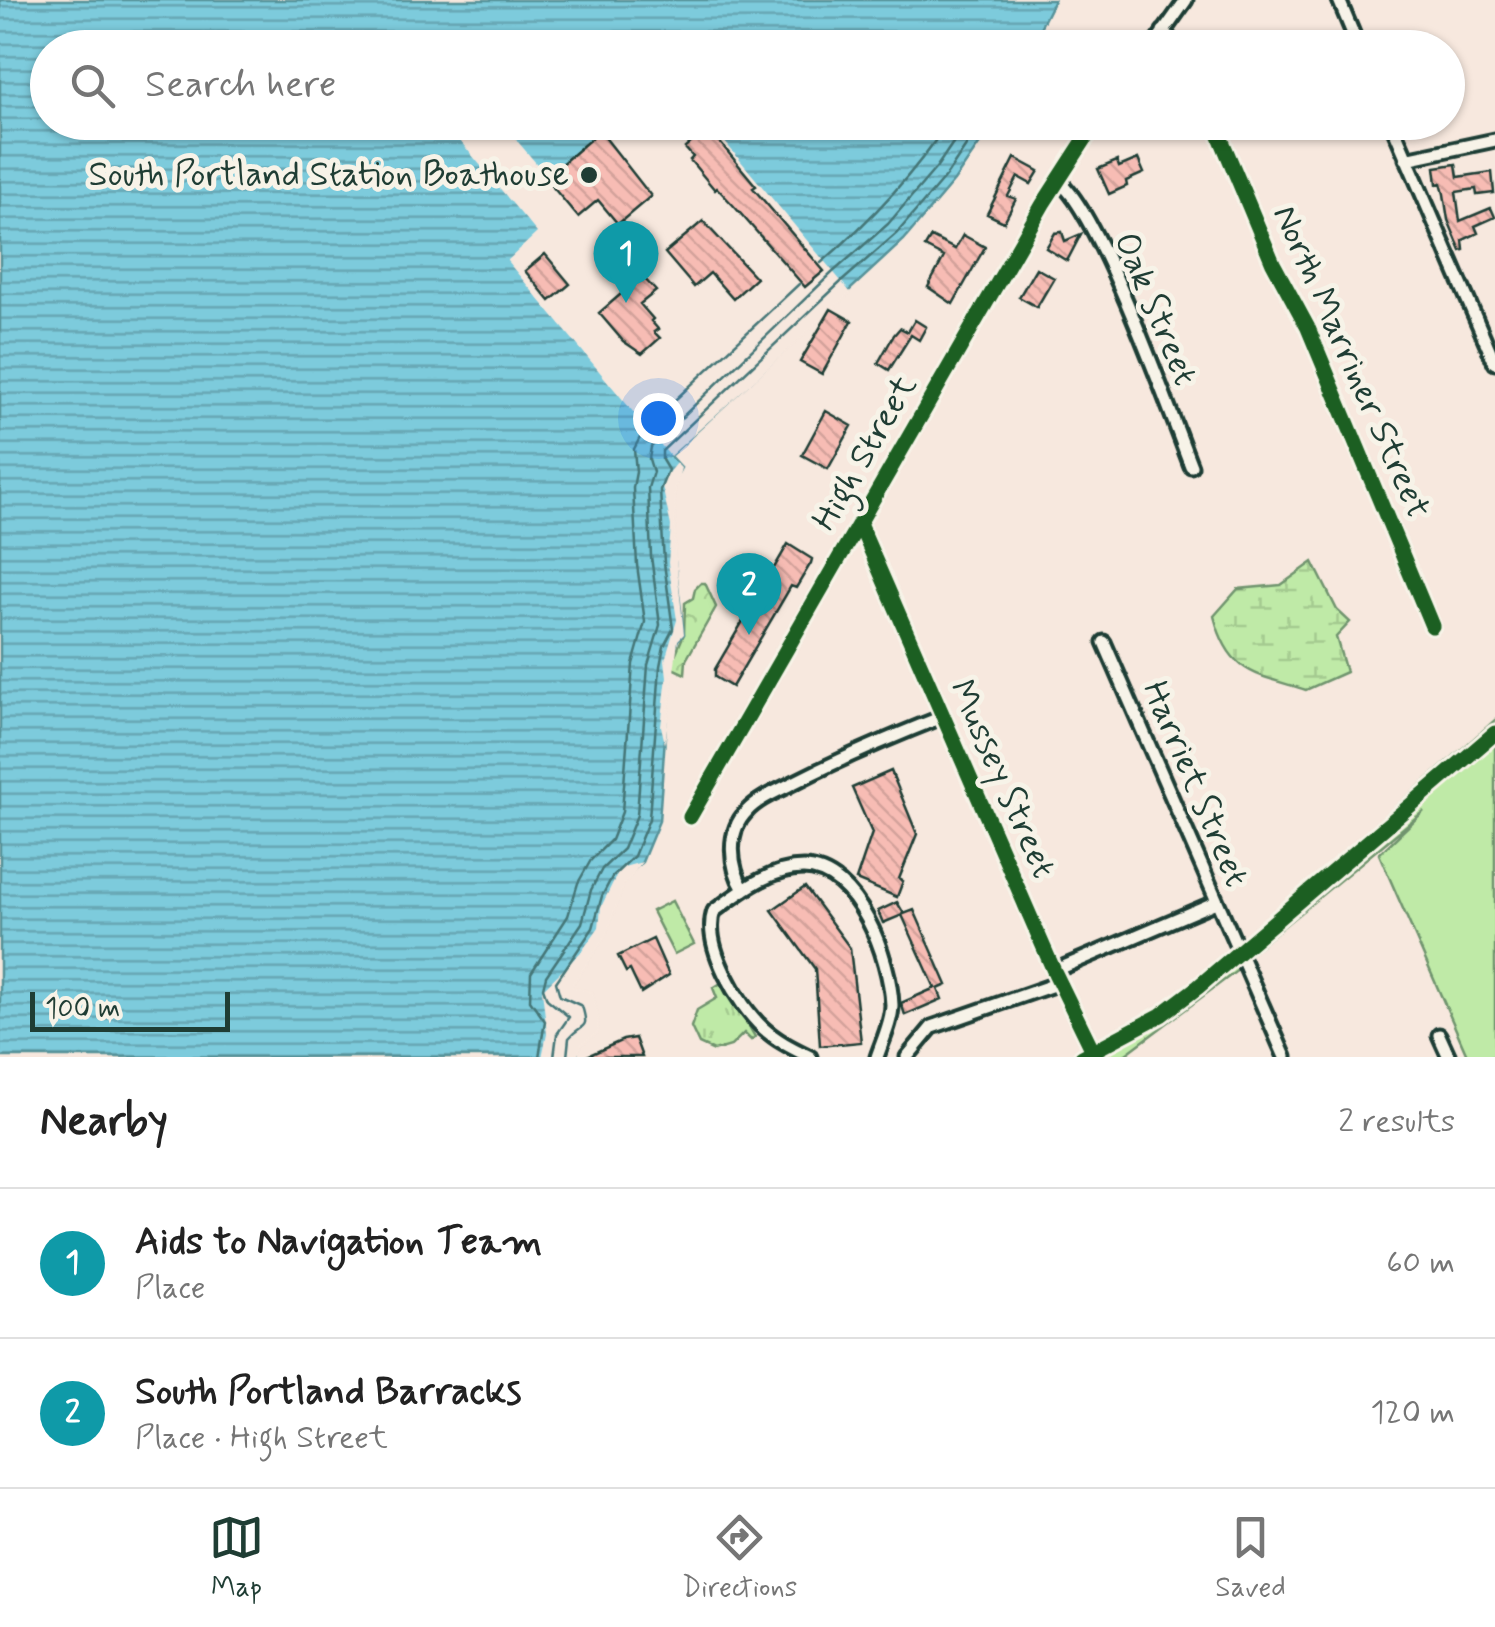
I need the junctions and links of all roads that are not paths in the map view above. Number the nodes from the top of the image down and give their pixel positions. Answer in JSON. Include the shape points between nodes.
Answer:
{"nodes":[{"id":1,"x":1186,"y":0,"type":"edge"},
{"id":2,"x":1339,"y":0,"type":"edge"},
{"id":3,"x":1165,"y":30,"type":"edge"},
{"id":4,"x":1352,"y":30,"type":"edge"},
{"id":5,"x":1084,"y":140,"type":"edge"},
{"id":6,"x":1222,"y":140,"type":"edge"},
{"id":7,"x":1398,"y":140,"type":"edge"},
{"id":8,"x":1495,"y":140,"type":"edge"},
{"id":9,"x":1406,"y":158,"type":"junction"},
{"id":10,"x":1058,"y":181,"type":"junction"},
{"id":11,"x":1491,"y":345,"type":"edge"},
{"id":12,"x":1495,"y":363,"type":"edge"},
{"id":13,"x":1191,"y":466,"type":"dead end"},
{"id":14,"x":859,"y":523,"type":"junction"},
{"id":15,"x":1432,"y":626,"type":"dead end"},
{"id":16,"x":1104,"y":642,"type":"dead end"},
{"id":17,"x":942,"y":716,"type":"junction"},
{"id":18,"x":690,"y":817,"type":"dead end"},
{"id":19,"x":744,"y":890,"type":"junction"},
{"id":20,"x":1216,"y":902,"type":"junction"},
{"id":21,"x":1056,"y":977,"type":"junction"},
{"id":22,"x":1439,"y":1035,"type":"dead end"},
{"id":23,"x":810,"y":1057,"type":"edge"},
{"id":24,"x":877,"y":1057,"type":"edge"},
{"id":25,"x":906,"y":1057,"type":"edge"},
{"id":26,"x":1096,"y":1057,"type":"edge"},
{"id":27,"x":1285,"y":1057,"type":"edge"},
{"id":28,"x":1449,"y":1057,"type":"edge"}],
"edges":[{"from":1,"to":3,"type":"street"},
{"from":2,"to":4,"type":"street"},
{"from":5,"to":10,"type":"street","name":"High Street"},
{"from":6,"to":15,"type":"street","name":"North Marriner Street"},
{"from":7,"to":9,"type":"street"},
{"from":8,"to":9,"type":"street"},
{"from":9,"to":11,"type":"street"},
{"from":10,"to":13,"type":"street","name":"Oak Street","via":[[1069,188],[1096,238]]},
{"from":10,"to":14,"type":"street","name":"High Street"},
{"from":11,"to":12,"type":"street"},
{"from":14,"to":17,"type":"street","name":"Mussey Street"},
{"from":14,"to":18,"type":"street","name":"High Street"},
{"from":16,"to":20,"type":"street","name":"Harriet Street"},
{"from":17,"to":19,"type":"street","via":[[830,762],[745,812],[732,856]]},
{"from":17,"to":21,"type":"street","name":"Mussey Street"},
{"from":19,"to":23,"type":"street","via":[[714,911],[710,938],[752,1018]]},
{"from":19,"to":24,"type":"street","via":[[802,868],[824,871],[849,890],[887,975],[892,1008]]},
{"from":20,"to":21,"type":"street"},
{"from":20,"to":27,"type":"street","name":"Harriet Street"},
{"from":21,"to":25,"type":"street","via":[[932,1027]]},
{"from":21,"to":26,"type":"street","name":"Mussey Street"},
{"from":22,"to":28,"type":"street"}]}
